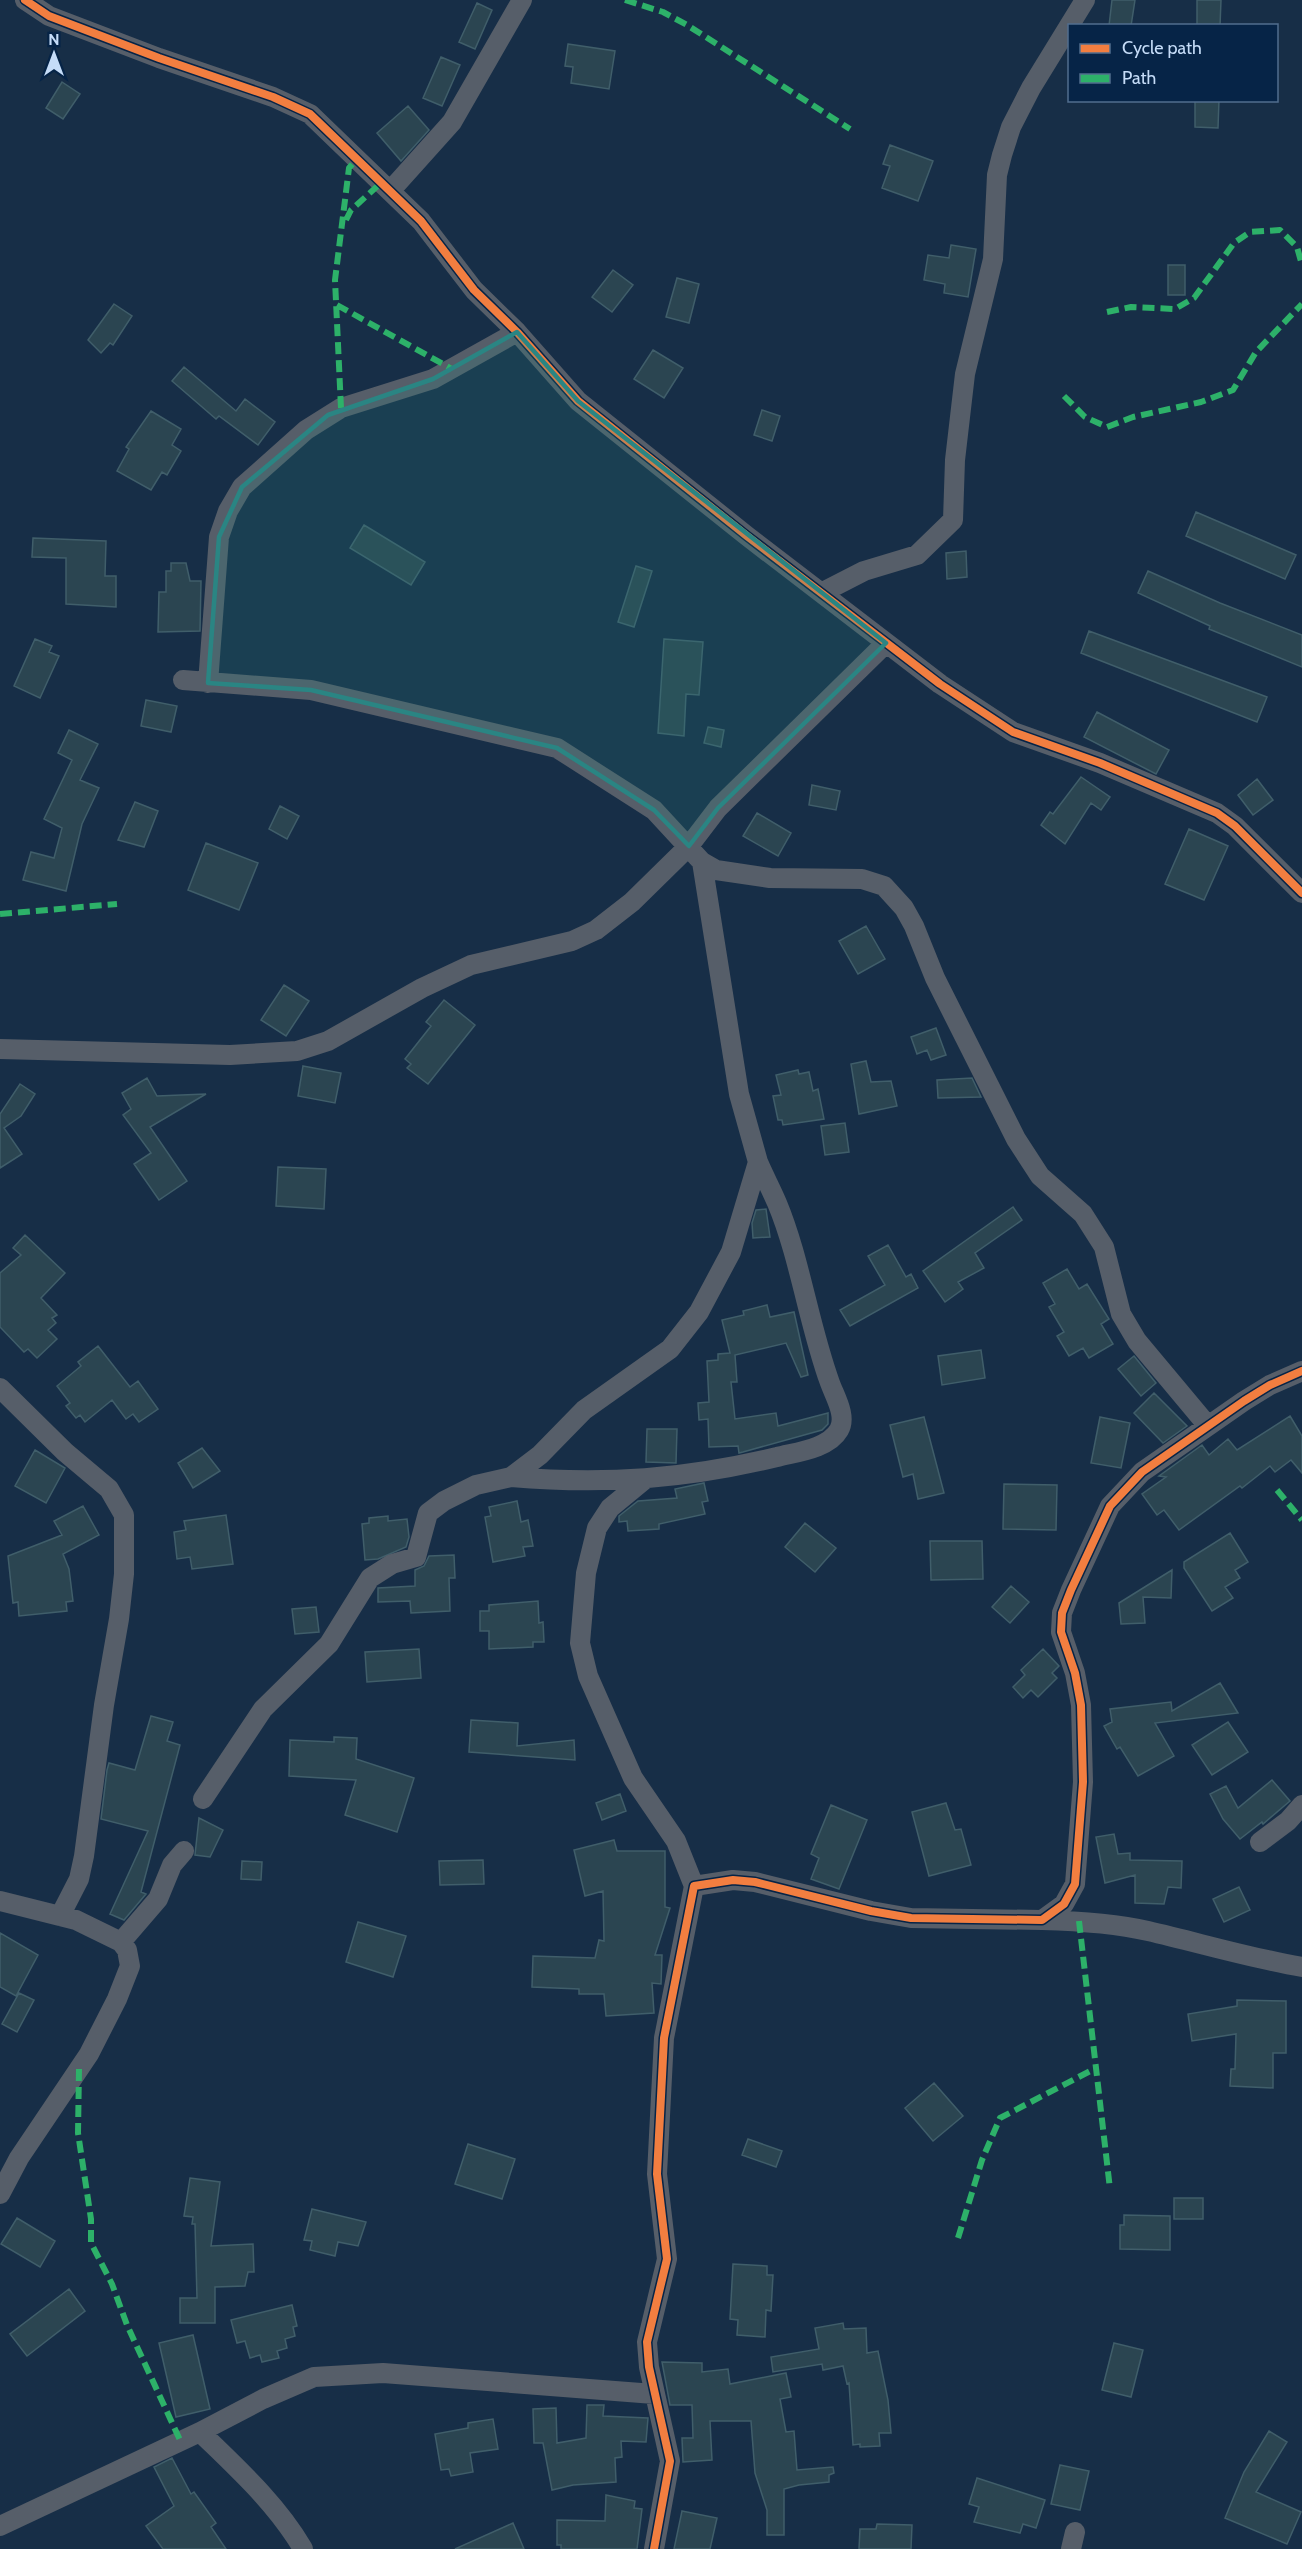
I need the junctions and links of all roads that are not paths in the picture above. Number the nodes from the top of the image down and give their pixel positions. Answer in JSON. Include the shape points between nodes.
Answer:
{"nodes":[{"id":1,"x":25,"y":0,"type":"edge"},
{"id":2,"x":522,"y":0,"type":"edge"},
{"id":3,"x":1085,"y":0,"type":"edge"},
{"id":4,"x":1070,"y":24,"type":"edge"},
{"id":5,"x":1068,"y":28,"type":"edge"},
{"id":6,"x":391,"y":190,"type":"junction"},
{"id":7,"x":517,"y":332,"type":"junction"},
{"id":8,"x":823,"y":592,"type":"junction"},
{"id":9,"x":886,"y":643,"type":"junction"},
{"id":10,"x":183,"y":680,"type":"dead end"},
{"id":11,"x":208,"y":682,"type":"junction"},
{"id":12,"x":689,"y":846,"type":"junction"},
{"id":13,"x":702,"y":862,"type":"junction"},
{"id":14,"x":1302,"y":893,"type":"edge"},
{"id":15,"x":0,"y":1049,"type":"edge"},
{"id":16,"x":758,"y":1162,"type":"junction"},
{"id":17,"x":1302,"y":1371,"type":"edge"},
{"id":18,"x":0,"y":1388,"type":"edge"},
{"id":19,"x":1208,"y":1426,"type":"junction"},
{"id":20,"x":511,"y":1477,"type":"junction"},
{"id":21,"x":644,"y":1480,"type":"junction"},
{"id":22,"x":203,"y":1799,"type":"dead end"},
{"id":23,"x":1302,"y":1805,"type":"edge"},
{"id":24,"x":1260,"y":1842,"type":"dead end"},
{"id":25,"x":184,"y":1851,"type":"dead end"},
{"id":26,"x":694,"y":1886,"type":"junction"},
{"id":27,"x":0,"y":1901,"type":"edge"},
{"id":28,"x":60,"y":1916,"type":"junction"},
{"id":29,"x":1042,"y":1920,"type":"junction"},
{"id":30,"x":121,"y":1942,"type":"junction"},
{"id":31,"x":1302,"y":1967,"type":"edge"},
{"id":32,"x":0,"y":2194,"type":"edge"},
{"id":33,"x":654,"y":2394,"type":"junction"},
{"id":34,"x":200,"y":2432,"type":"junction"},
{"id":35,"x":0,"y":2526,"type":"edge"},
{"id":36,"x":303,"y":2549,"type":"edge"},
{"id":37,"x":654,"y":2549,"type":"edge"}],
"edges":[{"from":1,"to":6,"type":"street","via":[[49,16],[310,114]]},
{"from":2,"to":6,"type":"street","via":[[452,122]]},
{"from":3,"to":4,"type":"street"},
{"from":5,"to":8,"type":"street","via":[[1031,88],[1002,155],[993,258],[965,374],[953,520],[917,555],[864,571]]},
{"from":6,"to":7,"type":"street","via":[[421,221],[474,290]]},
{"from":7,"to":8,"type":"street","via":[[578,402]]},
{"from":7,"to":11,"type":"street","via":[[433,379],[328,415],[242,487],[219,537]]},
{"from":8,"to":9,"type":"street"},
{"from":9,"to":12,"type":"street","via":[[718,808]]},
{"from":9,"to":14,"type":"street","via":[[1013,732],[1100,763],[1217,813]]},
{"from":10,"to":11,"type":"street"},
{"from":11,"to":12,"type":"street","via":[[311,690],[557,748],[654,810]]},
{"from":12,"to":13,"type":"street"},
{"from":12,"to":15,"type":"street","via":[[632,902],[596,930],[572,941],[471,966],[422,988],[328,1041],[297,1051],[230,1054]]},
{"from":13,"to":16,"type":"street","via":[[739,1094]]},
{"from":13,"to":19,"type":"street","via":[[716,870],[770,878],[862,879],[884,886],[904,908],[1016,1139],[1040,1176],[1083,1214],[1104,1247],[1121,1314],[1137,1341]]},
{"from":16,"to":20,"type":"street","via":[[731,1252],[699,1312],[670,1349],[584,1410],[540,1455]]},
{"from":16,"to":21,"type":"street","via":[[778,1205],[842,1418],[839,1430],[830,1440],[805,1450],[728,1468]]},
{"from":17,"to":19,"type":"street","via":[[1270,1385]]},
{"from":18,"to":28,"type":"street","via":[[57,1445],[109,1489],[124,1515],[126,1548],[120,1608],[84,1856],[79,1879]]},
{"from":19,"to":29,"type":"street","via":[[1142,1472],[1110,1506],[1062,1613],[1061,1632],[1081,1705],[1081,1829],[1075,1884],[1064,1904]]},
{"from":20,"to":21,"type":"street","via":[[569,1482]]},
{"from":20,"to":22,"type":"street","via":[[476,1485],[428,1513],[416,1557],[392,1564],[370,1578],[329,1644],[263,1709]]},
{"from":21,"to":26,"type":"street","via":[[610,1508],[597,1528],[586,1573],[580,1642],[588,1676],[633,1778],[676,1841]]},
{"from":23,"to":24,"type":"street"},
{"from":25,"to":30,"type":"street","via":[[172,1865],[158,1899]]},
{"from":26,"to":29,"type":"street","via":[[755,1881],[911,1918]]},
{"from":26,"to":33,"type":"street","via":[[664,2038],[657,2174],[667,2259],[647,2342]]},
{"from":27,"to":28,"type":"street"},
{"from":28,"to":30,"type":"street"},
{"from":29,"to":31,"type":"street","via":[[1147,1930],[1234,1954]]},
{"from":30,"to":32,"type":"street","via":[[128,1950],[130,1966],[117,1998],[89,2054],[19,2158]]},
{"from":33,"to":34,"type":"street","via":[[383,2373],[332,2374],[262,2398]]},
{"from":33,"to":37,"type":"street","via":[[670,2461]]},
{"from":34,"to":35,"type":"street"},
{"from":34,"to":36,"type":"street","via":[[251,2482],[290,2527]]}]}
